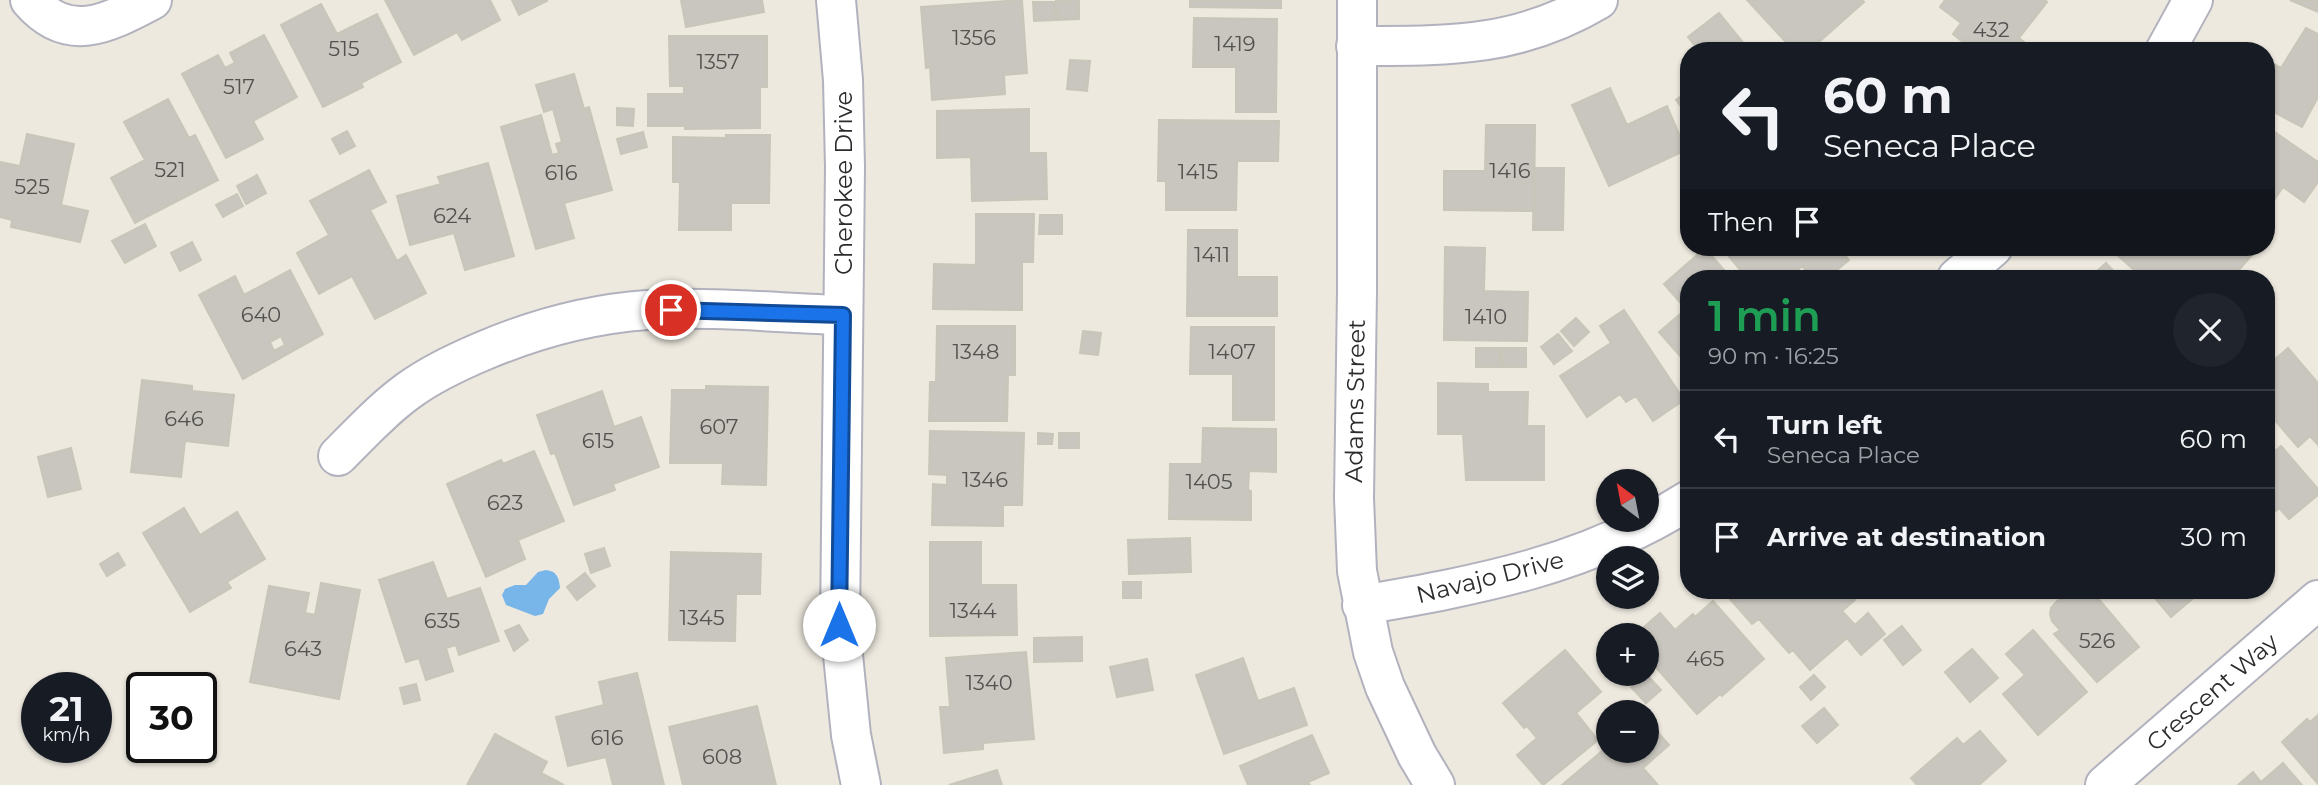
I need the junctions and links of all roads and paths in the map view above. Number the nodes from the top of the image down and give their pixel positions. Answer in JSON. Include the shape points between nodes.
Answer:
{"nodes":[{"id":1,"x":30,"y":0,"type":"edge"},
{"id":2,"x":152,"y":0,"type":"edge"},
{"id":3,"x":836,"y":0,"type":"edge"},
{"id":4,"x":1357,"y":0,"type":"edge"},
{"id":5,"x":1598,"y":0,"type":"edge"},
{"id":6,"x":2193,"y":0,"type":"edge"},
{"id":7,"x":2170,"y":42,"type":"edge"},
{"id":8,"x":1356,"y":46,"type":"junction"},
{"id":9,"x":1983,"y":256,"type":"edge"},
{"id":10,"x":1966,"y":270,"type":"edge"},
{"id":11,"x":843,"y":315,"type":"junction"},
{"id":12,"x":338,"y":456,"type":"dead end"},
{"id":13,"x":1680,"y":506,"type":"edge"},
{"id":14,"x":2318,"y":600,"type":"edge"},
{"id":15,"x":1362,"y":606,"type":"junction"},
{"id":16,"x":861,"y":785,"type":"edge"},
{"id":17,"x":1435,"y":785,"type":"edge"},
{"id":18,"x":2105,"y":785,"type":"edge"}],
"edges":[{"from":1,"to":2,"type":"street","via":[[62,24],[85,27],[108,22]]},
{"from":3,"to":11,"type":"street","name":"Cherokee Drive","via":[[843,80]]},
{"from":4,"to":8,"type":"street","name":"Adams Street"},
{"from":5,"to":8,"type":"street","via":[[1555,22],[1503,39],[1435,46]]},
{"from":6,"to":7,"type":"street"},
{"from":8,"to":15,"type":"street","name":"Adams Street","via":[[1354,523]]},
{"from":9,"to":10,"type":"street"},
{"from":11,"to":12,"type":"street","via":[[647,310],[554,326],[510,339],[436,373],[385,409]]},
{"from":11,"to":16,"type":"street","name":"Cherokee Drive","via":[[839,625]]},
{"from":13,"to":15,"type":"street","name":"Navajo Drive","via":[[1620,539],[1550,565]]},
{"from":14,"to":18,"type":"street","name":"Crescent Way"},
{"from":15,"to":17,"type":"street","name":"Adams Street","via":[[1385,687]]}]}
